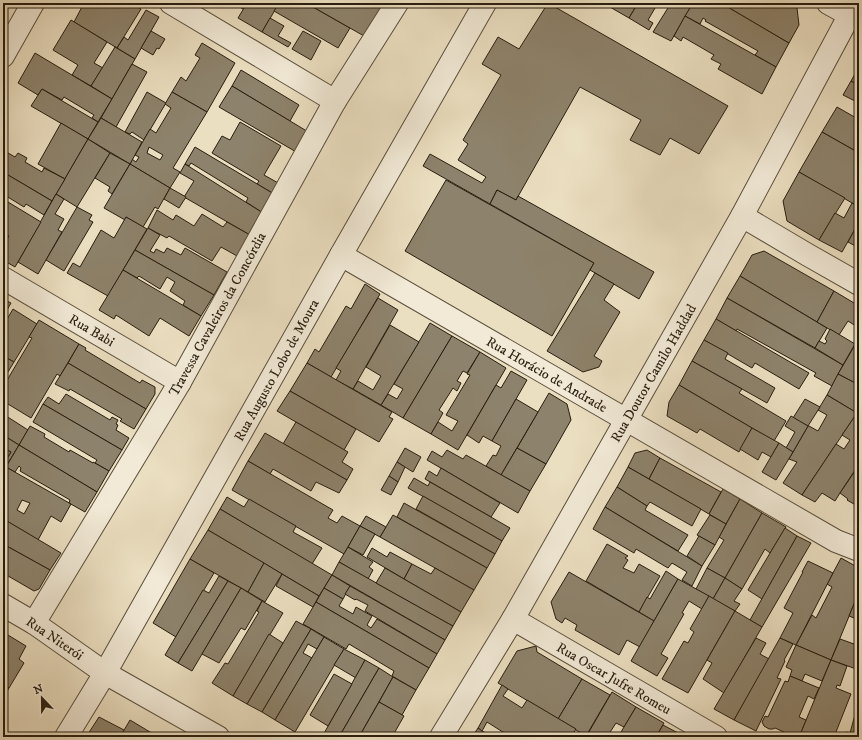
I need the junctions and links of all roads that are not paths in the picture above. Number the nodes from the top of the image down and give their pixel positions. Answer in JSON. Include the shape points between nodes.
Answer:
{"nodes":[{"id":1,"x":33,"y":3,"type":"edge"},
{"id":2,"x":171,"y":3,"type":"edge"},
{"id":3,"x":397,"y":3,"type":"edge"},
{"id":4,"x":485,"y":3,"type":"edge"},
{"id":5,"x":828,"y":3,"type":"edge"},
{"id":6,"x":855,"y":12,"type":"edge"},
{"id":7,"x":3,"y":56,"type":"edge"},
{"id":8,"x":335,"y":101,"type":"junction"},
{"id":9,"x":742,"y":216,"type":"junction"},
{"id":10,"x":341,"y":255,"type":"junction"},
{"id":11,"x":3,"y":278,"type":"edge"},
{"id":12,"x":859,"y":284,"type":"edge"},
{"id":13,"x":180,"y":382,"type":"junction"},
{"id":14,"x":626,"y":420,"type":"junction"},
{"id":15,"x":859,"y":550,"type":"edge"},
{"id":16,"x":3,"y":605,"type":"edge"},
{"id":17,"x":513,"y":619,"type":"junction"},
{"id":18,"x":34,"y":623,"type":"junction"},
{"id":19,"x":105,"y":673,"type":"junction"},
{"id":20,"x":66,"y":737,"type":"edge"},
{"id":21,"x":218,"y":737,"type":"edge"},
{"id":22,"x":441,"y":737,"type":"edge"},
{"id":23,"x":716,"y":737,"type":"edge"}],
"edges":[{"from":1,"to":7,"type":"street"},
{"from":2,"to":8,"type":"street"},
{"from":3,"to":8,"type":"street","name":"Travessa Cavaleiros da Concórdia"},
{"from":4,"to":10,"type":"street","name":"Rua Augusto Lobo de Moura"},
{"from":5,"to":6,"type":"street"},
{"from":6,"to":9,"type":"street","name":"Rua Doutor Camilo Haddad"},
{"from":8,"to":13,"type":"street","name":"Travessa Cavaleiros da Concórdia"},
{"from":9,"to":12,"type":"street"},
{"from":9,"to":14,"type":"street","name":"Rua Doutor Camilo Haddad"},
{"from":10,"to":14,"type":"street","name":"Rua Horácio de Andrade"},
{"from":10,"to":19,"type":"street","name":"Rua Augusto Lobo de Moura"},
{"from":11,"to":13,"type":"street","name":"Rua Babi"},
{"from":13,"to":18,"type":"street","name":"Travessa Cavaleiros da Concórdia"},
{"from":14,"to":15,"type":"street","name":"Rua Horácio de Andrade","via":[[836,541]]},
{"from":14,"to":17,"type":"street","name":"Rua Doutor Camilo Haddad"},
{"from":16,"to":18,"type":"street","name":"Rua Niterói"},
{"from":17,"to":22,"type":"street","name":"Rua Doutor Camilo Haddad"},
{"from":17,"to":23,"type":"street","name":"Rua Oscar Jufre Romeu"},
{"from":18,"to":19,"type":"street","name":"Rua Niterói"},
{"from":19,"to":20,"type":"street","name":"Rua Augusto Lobo de Moura"},
{"from":19,"to":21,"type":"street","name":"Rua Niterói"}]}
